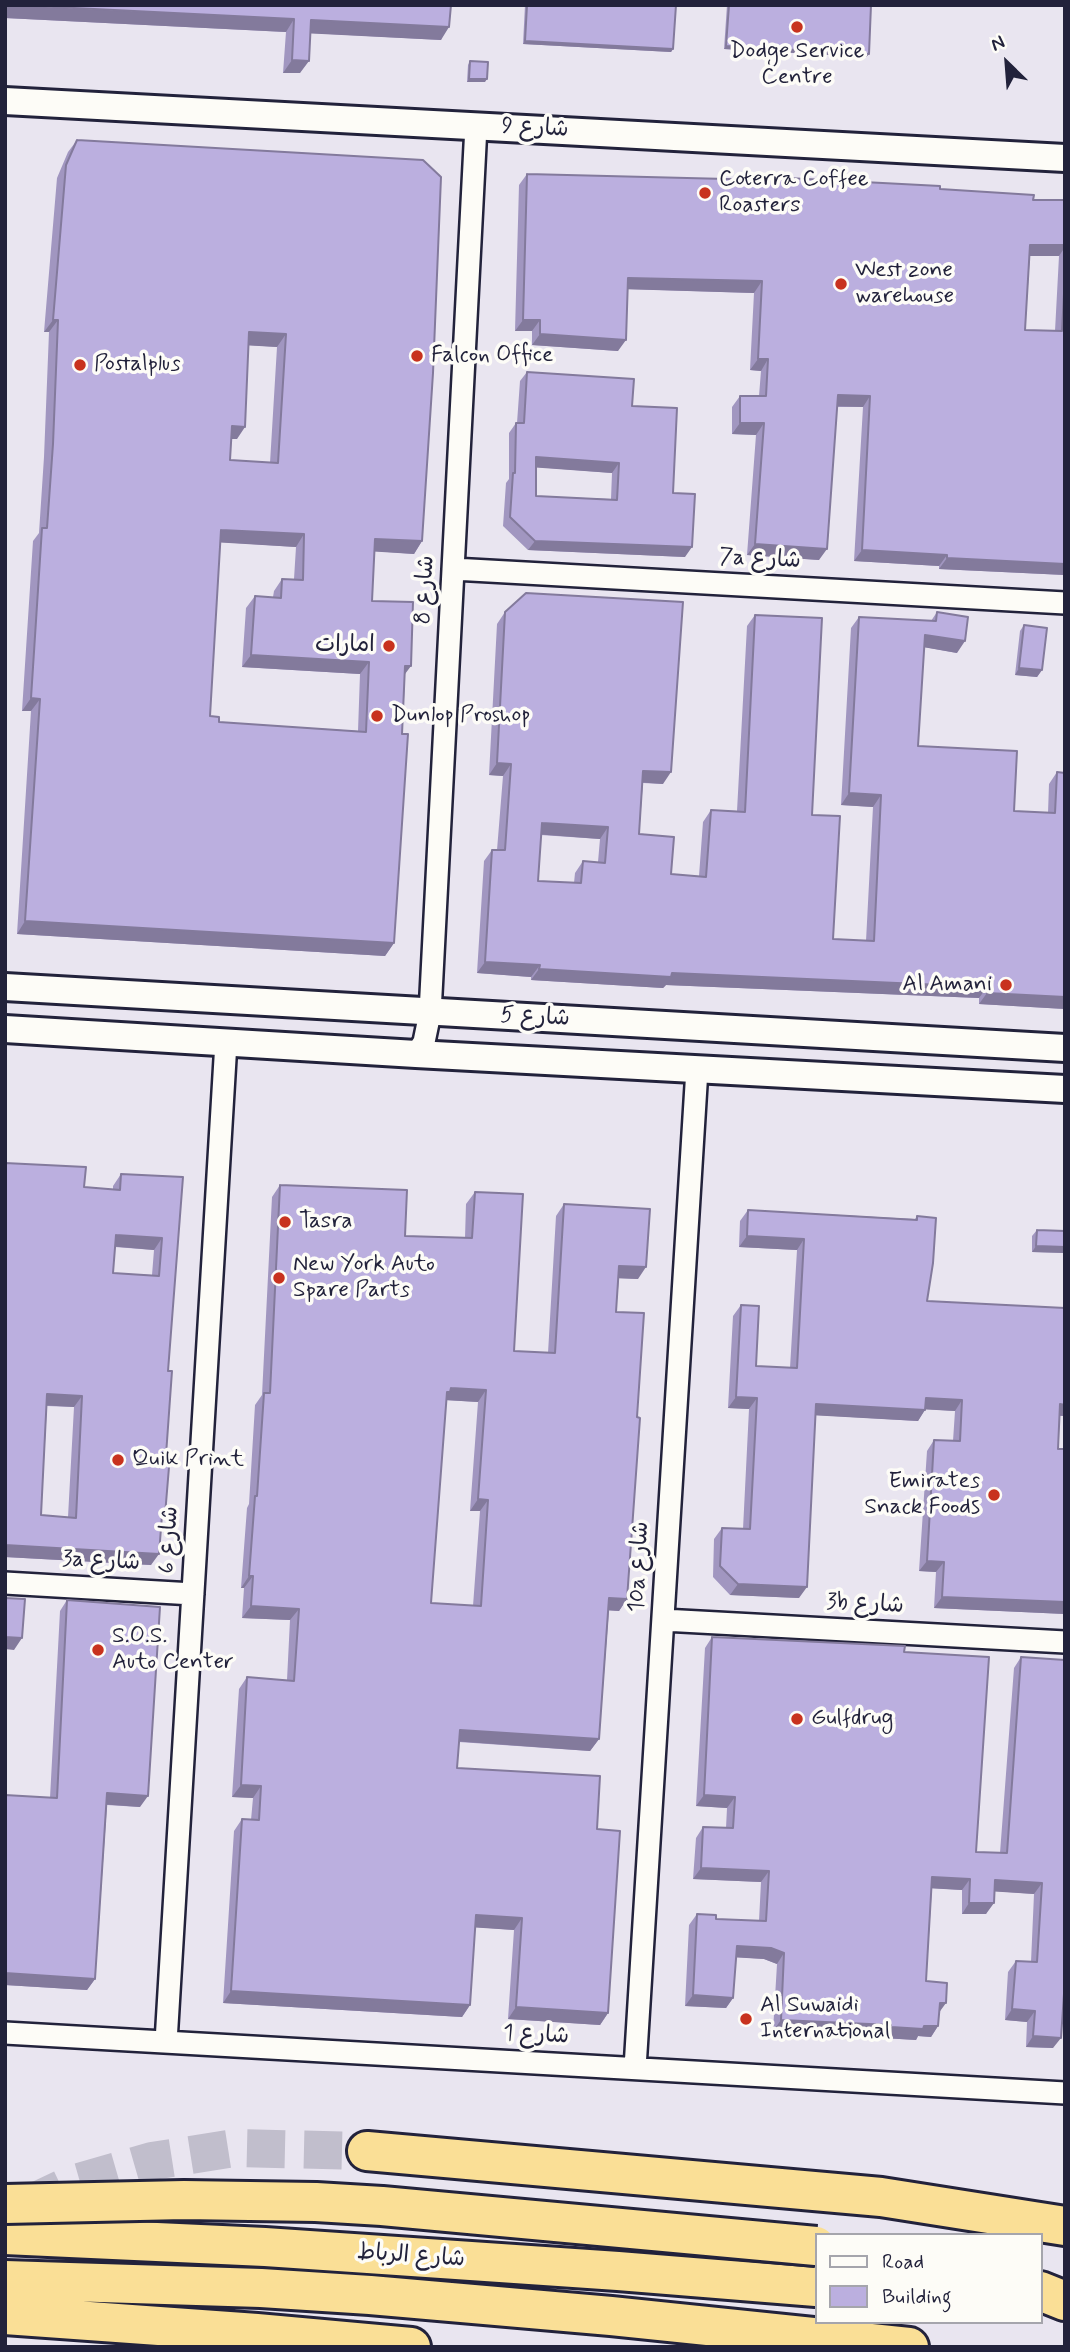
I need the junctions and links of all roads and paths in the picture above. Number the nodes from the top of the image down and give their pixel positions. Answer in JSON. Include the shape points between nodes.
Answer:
{"nodes":[{"id":1,"x":5,"y":100,"type":"edge"},
{"id":2,"x":476,"y":125,"type":"junction"},
{"id":3,"x":1065,"y":158,"type":"edge"},
{"id":4,"x":453,"y":569,"type":"junction"},
{"id":5,"x":1065,"y":603,"type":"edge"},
{"id":6,"x":5,"y":987,"type":"edge"},
{"id":7,"x":430,"y":1013,"type":"junction"},
{"id":8,"x":5,"y":1030,"type":"edge"},
{"id":9,"x":226,"y":1042,"type":"junction"},
{"id":10,"x":1065,"y":1048,"type":"edge"},
{"id":11,"x":416,"y":1054,"type":"junction"},
{"id":12,"x":696,"y":1069,"type":"junction"},
{"id":13,"x":1065,"y":1089,"type":"edge"},
{"id":14,"x":5,"y":1583,"type":"edge"},
{"id":15,"x":193,"y":1594,"type":"junction"},
{"id":16,"x":663,"y":1620,"type":"junction"},
{"id":17,"x":1065,"y":1642,"type":"edge"},
{"id":18,"x":5,"y":2033,"type":"edge"},
{"id":19,"x":166,"y":2042,"type":"junction"},
{"id":20,"x":635,"y":2068,"type":"junction"},
{"id":21,"x":1065,"y":2093,"type":"edge"},
{"id":22,"x":367,"y":2151,"type":"tunnel mouth"},
{"id":23,"x":5,"y":2204,"type":"edge"},
{"id":24,"x":1065,"y":2226,"type":"edge"},
{"id":25,"x":5,"y":2235,"type":"edge"},
{"id":26,"x":814,"y":2246,"type":"edge"},
{"id":27,"x":5,"y":2280,"type":"edge"},
{"id":28,"x":814,"y":2287,"type":"edge"},
{"id":29,"x":1042,"y":2292,"type":"edge"},
{"id":30,"x":1065,"y":2301,"type":"edge"},
{"id":31,"x":1042,"y":2306,"type":"edge"},
{"id":32,"x":1065,"y":2308,"type":"edge"},
{"id":33,"x":5,"y":2315,"type":"edge"},
{"id":34,"x":411,"y":2347,"type":"edge"},
{"id":35,"x":909,"y":2347,"type":"edge"}],
"edges":[{"from":1,"to":2,"type":"street","name":"شارع 9"},
{"from":2,"to":3,"type":"street","name":"شارع 9"},
{"from":2,"to":4,"type":"street","name":"شارع 8"},
{"from":4,"to":5,"type":"street","name":"7a شارع"},
{"from":4,"to":7,"type":"street","name":"شارع 8"},
{"from":6,"to":7,"type":"street","name":"شارع 5"},
{"from":7,"to":10,"type":"street","name":"شارع 5"},
{"from":7,"to":11,"type":"street","name":"شارع 8","via":[[424,1042]]},
{"from":8,"to":9,"type":"street","name":"شارع 5"},
{"from":9,"to":11,"type":"street","name":"شارع 5"},
{"from":9,"to":15,"type":"street","name":"شارع 6"},
{"from":11,"to":12,"type":"street","name":"شارع 5"},
{"from":12,"to":13,"type":"street","name":"شارع 5"},
{"from":12,"to":16,"type":"street","name":"10a شارع"},
{"from":14,"to":15,"type":"street","name":"3a شارع"},
{"from":15,"to":19,"type":"street","name":"شارع 6"},
{"from":16,"to":17,"type":"street","name":"3b شارع"},
{"from":16,"to":20,"type":"street","name":"10a شارع"},
{"from":18,"to":19,"type":"street","name":"شارع 1"},
{"from":19,"to":20,"type":"street","name":"شارع 1"},
{"from":20,"to":21,"type":"street","name":"شارع 1"},
{"from":22,"to":24,"type":"highway","via":[[881,2197]]},
{"from":23,"to":26,"type":"highway","bridge":true,"via":[[316,2202]]},
{"from":25,"to":28,"type":"highway","name":"شارع الرباط","via":[[265,2247]]},
{"from":27,"to":35,"type":"highway","via":[[370,2295]]},
{"from":29,"to":30,"type":"highway"},
{"from":31,"to":32,"type":"highway"},
{"from":33,"to":34,"type":"highway"}]}
